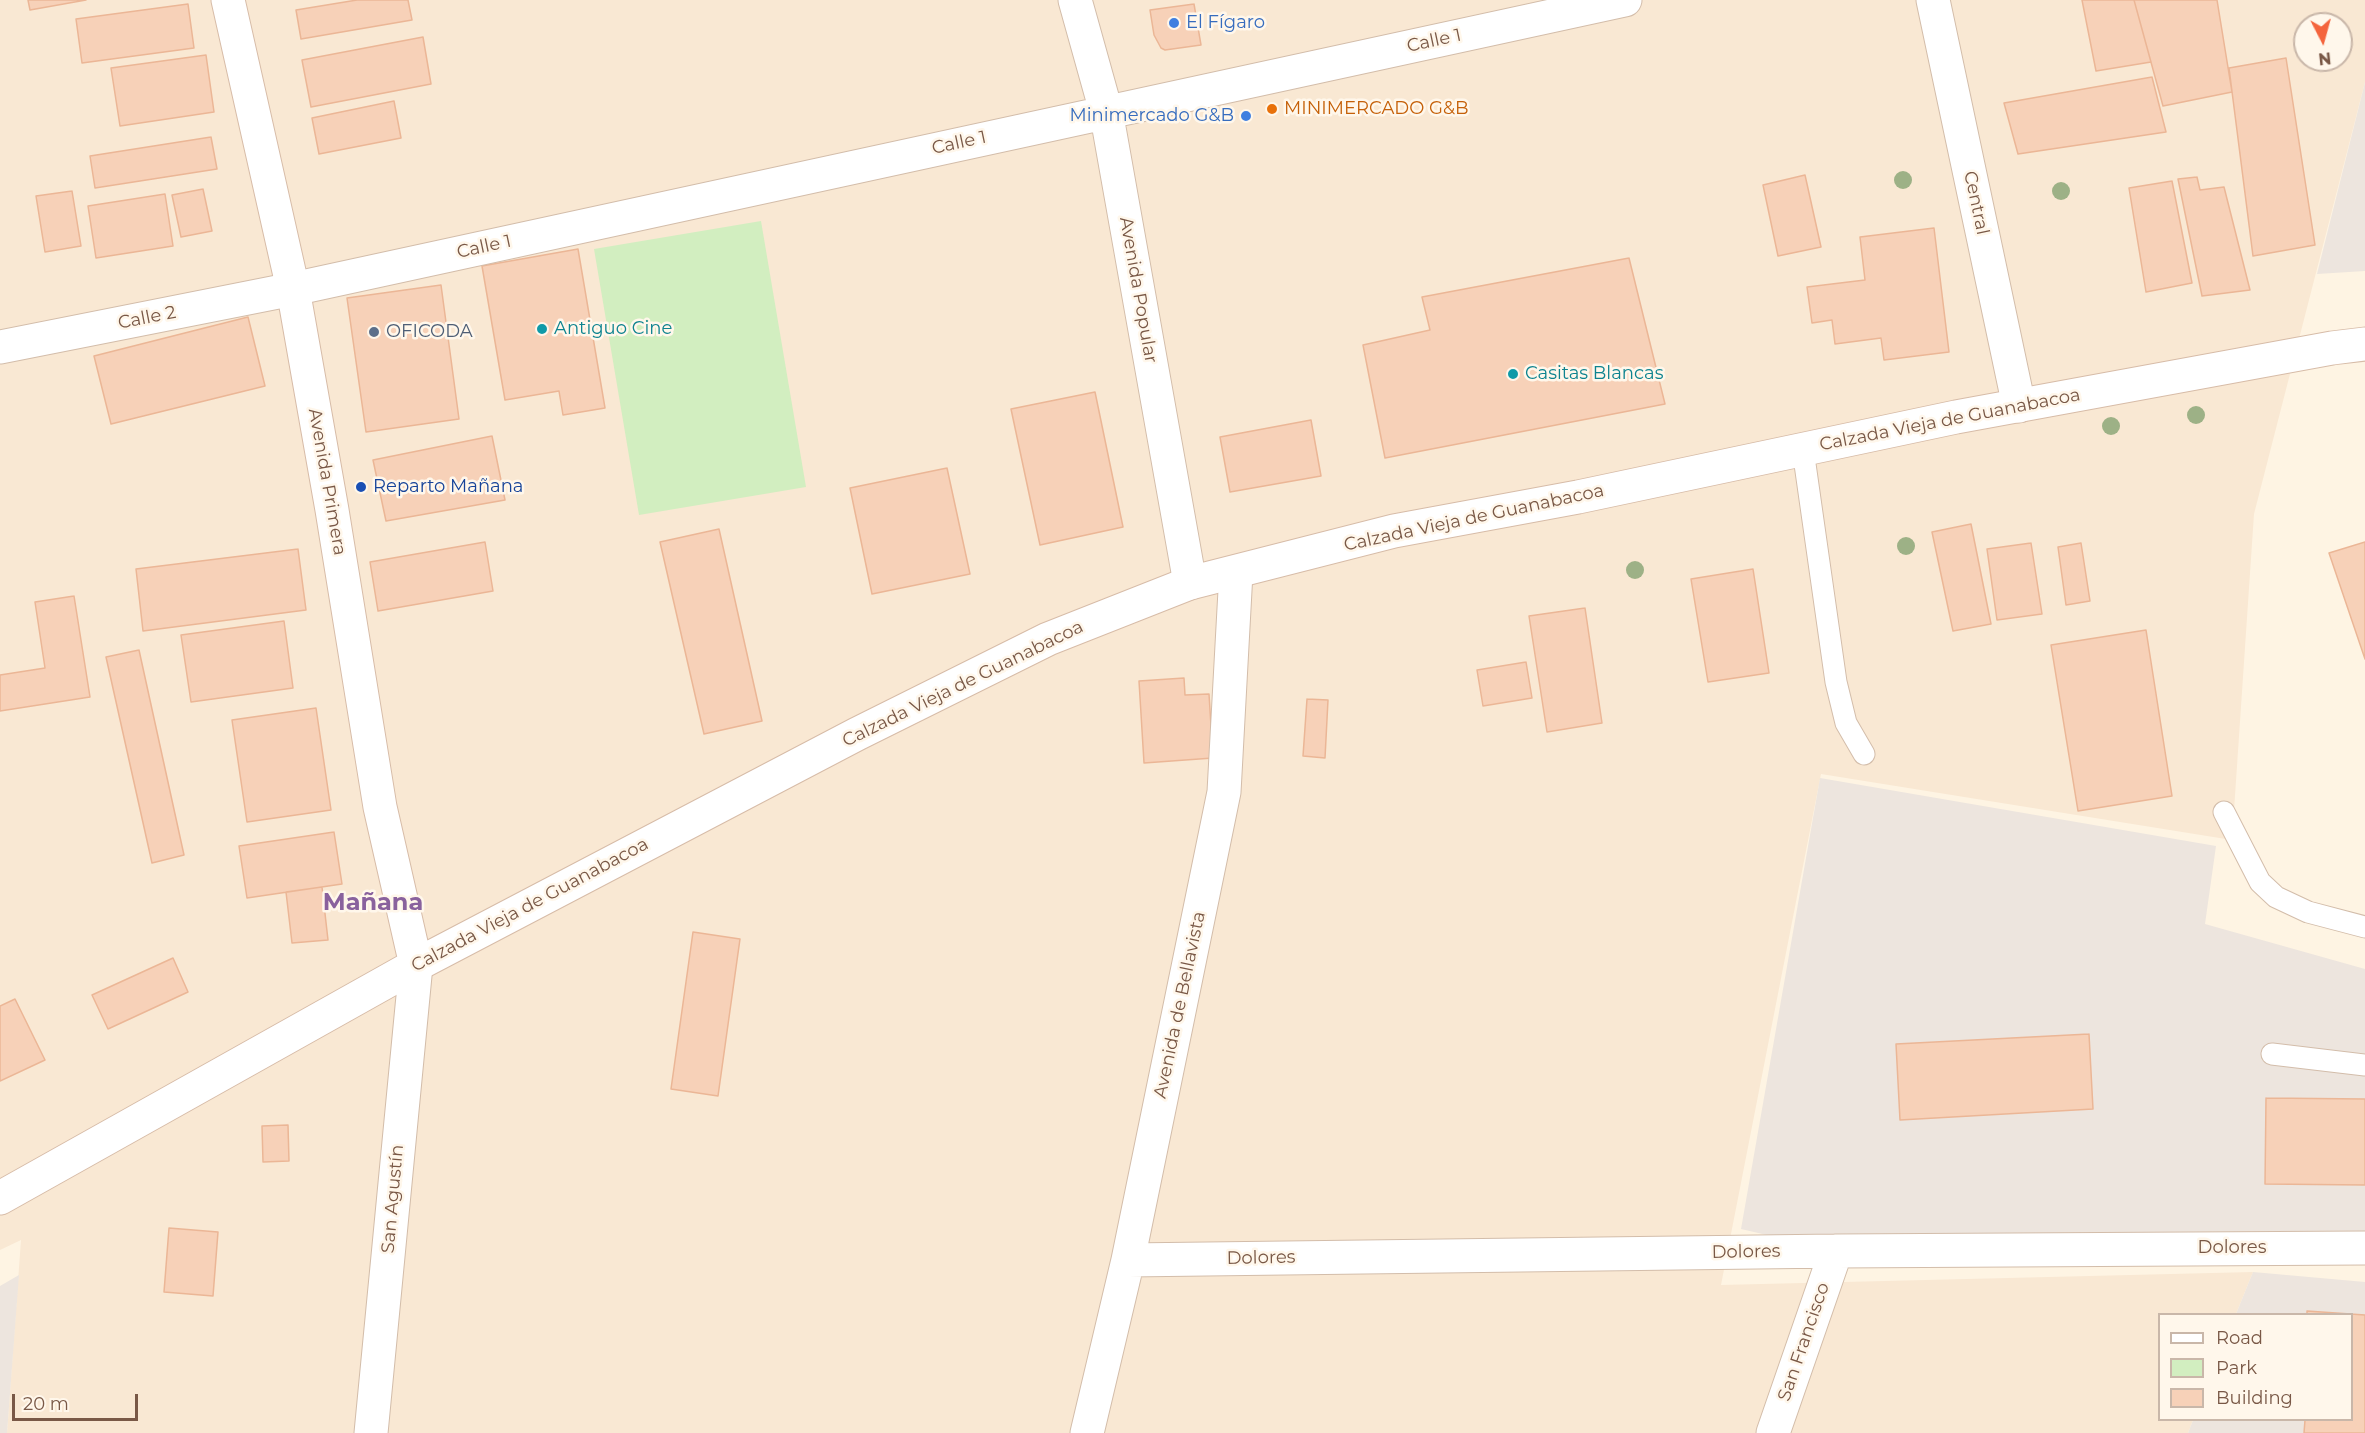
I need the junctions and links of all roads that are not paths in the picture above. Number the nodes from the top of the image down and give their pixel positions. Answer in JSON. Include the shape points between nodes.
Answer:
{"nodes":[{"id":1,"x":228,"y":0,"type":"edge"},
{"id":2,"x":1075,"y":0,"type":"edge"},
{"id":3,"x":1625,"y":0,"type":"edge"},
{"id":4,"x":1933,"y":0,"type":"edge"},
{"id":5,"x":1106,"y":111,"type":"junction"},
{"id":6,"x":293,"y":289,"type":"junction"},
{"id":7,"x":2365,"y":344,"type":"edge"},
{"id":8,"x":0,"y":347,"type":"edge"},
{"id":9,"x":2332,"y":348,"type":"junction"},
{"id":10,"x":2365,"y":351,"type":"edge"},
{"id":11,"x":2019,"y":406,"type":"junction"},
{"id":12,"x":1803,"y":450,"type":"junction"},
{"id":13,"x":1236,"y":572,"type":"junction"},
{"id":14,"x":1190,"y":583,"type":"junction"},
{"id":15,"x":1864,"y":754,"type":"dead end"},
{"id":16,"x":2224,"y":812,"type":"dead end"},
{"id":17,"x":2365,"y":927,"type":"edge"},
{"id":18,"x":416,"y":965,"type":"junction"},
{"id":19,"x":2272,"y":1054,"type":"dead end"},
{"id":20,"x":2365,"y":1065,"type":"edge"},
{"id":21,"x":0,"y":1198,"type":"edge"},
{"id":22,"x":2365,"y":1248,"type":"edge"},
{"id":23,"x":1836,"y":1251,"type":"junction"},
{"id":24,"x":1128,"y":1260,"type":"junction"},
{"id":25,"x":371,"y":1433,"type":"edge"},
{"id":26,"x":1087,"y":1433,"type":"edge"},
{"id":27,"x":1773,"y":1433,"type":"edge"}],
"edges":[{"from":1,"to":6,"type":"street","name":"Avenida Primera"},
{"from":2,"to":5,"type":"street","name":"Avenida Popular"},
{"from":3,"to":5,"type":"street","name":"Calle 1"},
{"from":4,"to":11,"type":"street","name":"Central"},
{"from":5,"to":6,"type":"street","name":"Calle 1"},
{"from":5,"to":14,"type":"street","name":"Avenida Popular"},
{"from":6,"to":8,"type":"street","name":"Calle 2"},
{"from":6,"to":18,"type":"street","name":"Avenida Primera","via":[[380,807]]},
{"from":7,"to":9,"type":"street"},
{"from":9,"to":10,"type":"street"},
{"from":9,"to":11,"type":"street","name":"Calzada Vieja de Guanabacoa"},
{"from":11,"to":12,"type":"street","name":"Calzada Vieja de Guanabacoa"},
{"from":12,"to":13,"type":"street","name":"Calzada Vieja de Guanabacoa","via":[[1394,531]]},
{"from":12,"to":15,"type":"lane","via":[[1836,682],[1846,723]]},
{"from":13,"to":14,"type":"street","name":"Calzada Vieja de Guanabacoa"},
{"from":13,"to":24,"type":"street","name":"Avenida de Bellavista","via":[[1224,792]]},
{"from":14,"to":18,"type":"street","name":"Calzada Vieja de Guanabacoa","via":[[1048,639],[986,669]]},
{"from":16,"to":17,"type":"lane","via":[[2260,882],[2276,897],[2308,912]]},
{"from":18,"to":21,"type":"street","name":"Calzada Vieja de Guanabacoa"},
{"from":18,"to":25,"type":"street","name":"San Agustín"},
{"from":19,"to":20,"type":"lane"},
{"from":22,"to":23,"type":"street","name":"Dolores"},
{"from":23,"to":24,"type":"street","name":"Dolores"},
{"from":23,"to":27,"type":"street","name":"San Francisco"},
{"from":24,"to":26,"type":"street","name":"Avenida de Bellavista"}]}
